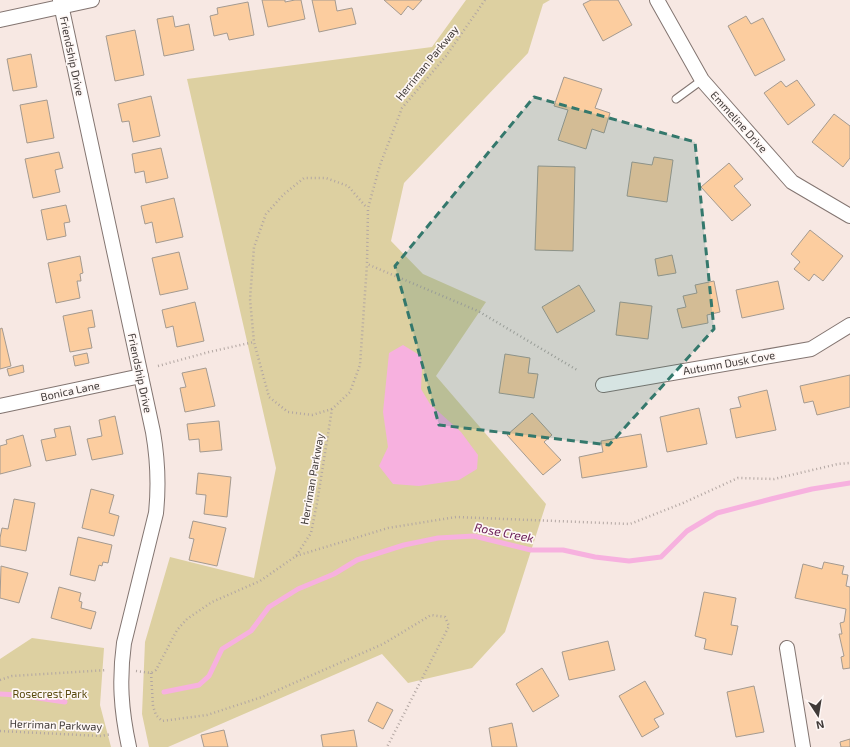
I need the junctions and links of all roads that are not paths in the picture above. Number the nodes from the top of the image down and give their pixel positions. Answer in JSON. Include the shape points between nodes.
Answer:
{"nodes":[{"id":1,"x":92,"y":0,"type":"edge"},
{"id":2,"x":658,"y":0,"type":"edge"},
{"id":3,"x":60,"y":3,"type":"edge"},
{"id":4,"x":0,"y":20,"type":"edge"},
{"id":5,"x":702,"y":80,"type":"junction"},
{"id":6,"x":676,"y":99,"type":"dead end"},
{"id":7,"x":850,"y":216,"type":"edge"},
{"id":8,"x":850,"y":325,"type":"edge"},
{"id":9,"x":141,"y":376,"type":"junction"},
{"id":10,"x":603,"y":385,"type":"dead end"},
{"id":11,"x":0,"y":406,"type":"edge"},
{"id":12,"x":787,"y":648,"type":"dead end"},
{"id":13,"x":129,"y":747,"type":"edge"},
{"id":14,"x":804,"y":747,"type":"edge"}],
"edges":[{"from":1,"to":3,"type":"street"},
{"from":2,"to":5,"type":"street","name":"Emmeline Drive"},
{"from":3,"to":4,"type":"street"},
{"from":3,"to":9,"type":"street","name":"Friendship Drive"},
{"from":5,"to":6,"type":"lane"},
{"from":5,"to":7,"type":"street","name":"Emmeline Drive","via":[[792,182]]},
{"from":8,"to":10,"type":"street","name":"Autumn Dusk Cove","via":[[811,349]]},
{"from":9,"to":11,"type":"street","name":"Bonica Lane"},
{"from":9,"to":13,"type":"street","name":"Friendship Drive","via":[[156,447],[159,477],[155,520],[122,657],[122,703]]},
{"from":12,"to":14,"type":"street"}]}
